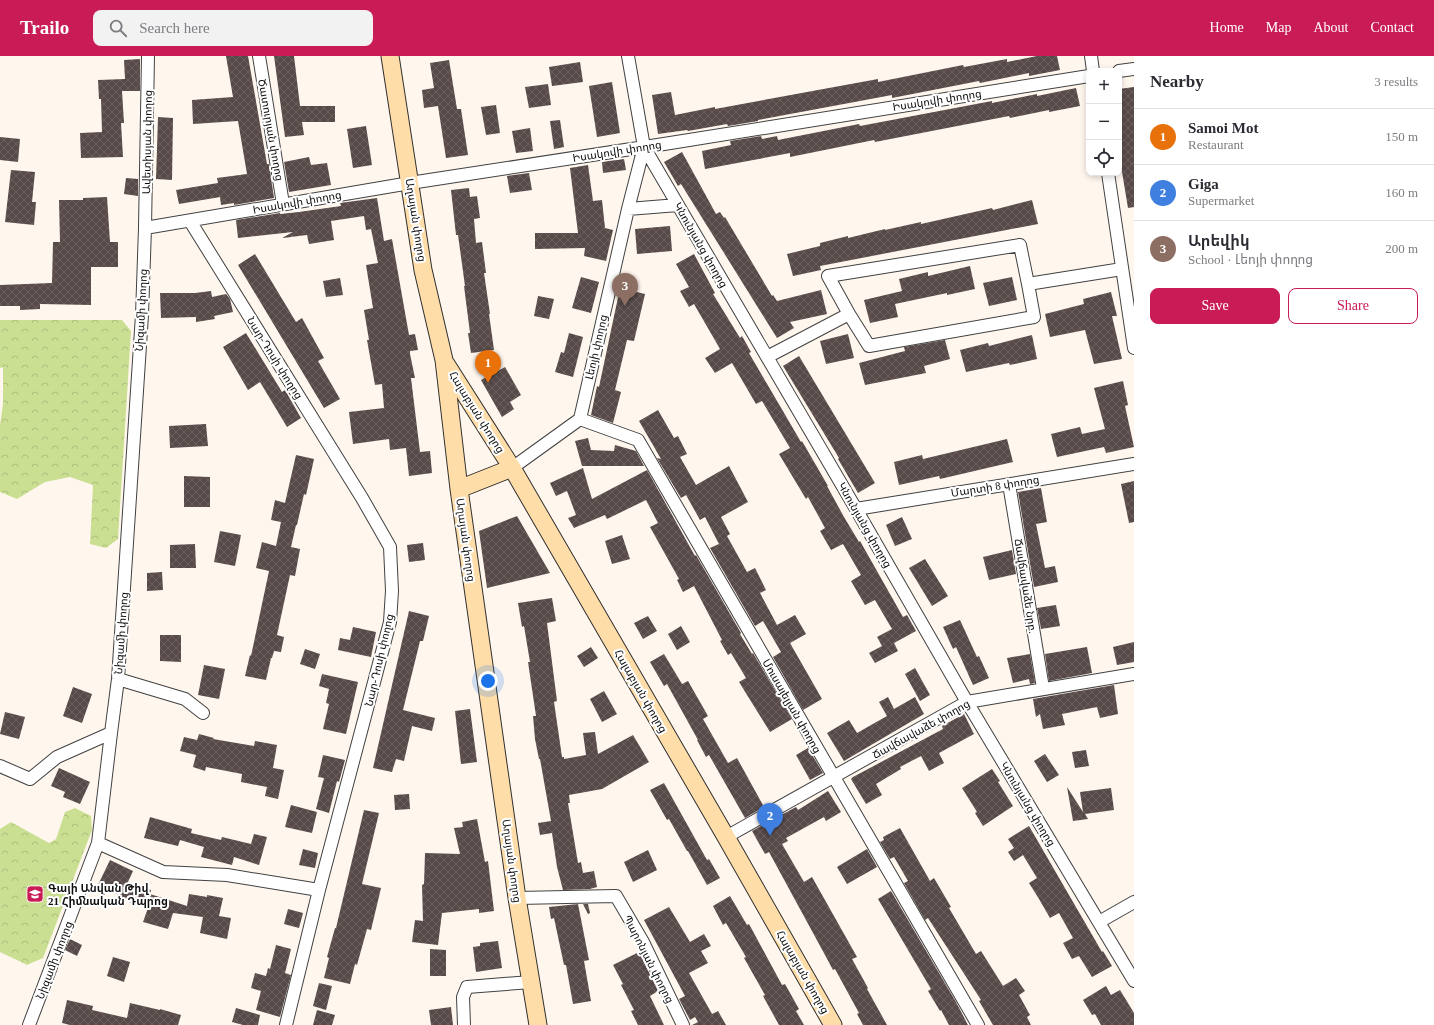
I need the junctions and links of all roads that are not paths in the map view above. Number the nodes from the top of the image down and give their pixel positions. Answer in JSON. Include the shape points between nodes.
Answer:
{"nodes":[{"id":1,"x":148,"y":56,"type":"edge"},
{"id":2,"x":258,"y":56,"type":"edge"},
{"id":3,"x":390,"y":56,"type":"edge"},
{"id":4,"x":628,"y":56,"type":"edge"},
{"id":5,"x":1091,"y":56,"type":"edge"},
{"id":6,"x":1093,"y":68,"type":"edge"},
{"id":7,"x":1134,"y":69,"type":"edge"},
{"id":8,"x":1122,"y":71,"type":"edge"},
{"id":9,"x":1086,"y":76,"type":"edge"},
{"id":10,"x":644,"y":147,"type":"junction"},
{"id":11,"x":1108,"y":176,"type":"edge"},
{"id":12,"x":410,"y":183,"type":"junction"},
{"id":13,"x":284,"y":204,"type":"junction"},
{"id":14,"x":678,"y":205,"type":"junction"},
{"id":15,"x":628,"y":209,"type":"junction"},
{"id":16,"x":190,"y":221,"type":"junction"},
{"id":17,"x":146,"y":228,"type":"junction"},
{"id":18,"x":1122,"y":269,"type":"junction"},
{"id":19,"x":1028,"y":284,"type":"junction"},
{"id":20,"x":849,"y":314,"type":"junction"},
{"id":21,"x":1134,"y":348,"type":"edge"},
{"id":22,"x":767,"y":357,"type":"junction"},
{"id":23,"x":444,"y":360,"type":"junction"},
{"id":24,"x":580,"y":419,"type":"junction"},
{"id":25,"x":1134,"y":464,"type":"edge"},
{"id":26,"x":512,"y":468,"type":"junction"},
{"id":27,"x":1009,"y":484,"type":"junction"},
{"id":28,"x":459,"y":489,"type":"junction"},
{"id":29,"x":856,"y":509,"type":"junction"},
{"id":30,"x":1134,"y":674,"type":"edge"},
{"id":31,"x":118,"y":679,"type":"junction"},
{"id":32,"x":1043,"y":688,"type":"junction"},
{"id":33,"x":967,"y":702,"type":"junction"},
{"id":34,"x":204,"y":714,"type":"dead end"},
{"id":35,"x":111,"y":733,"type":"junction"},
{"id":36,"x":0,"y":766,"type":"edge"},
{"id":37,"x":834,"y":778,"type":"junction"},
{"id":38,"x":726,"y":837,"type":"junction"},
{"id":39,"x":98,"y":843,"type":"junction"},
{"id":40,"x":319,"y":890,"type":"junction"},
{"id":41,"x":517,"y":898,"type":"junction"},
{"id":42,"x":1134,"y":902,"type":"edge"},
{"id":43,"x":1099,"y":922,"type":"junction"},
{"id":44,"x":1134,"y":981,"type":"edge"},
{"id":45,"x":531,"y":982,"type":"junction"},
{"id":46,"x":29,"y":1025,"type":"edge"},
{"id":47,"x":286,"y":1025,"type":"edge"},
{"id":48,"x":464,"y":1025,"type":"edge"},
{"id":49,"x":538,"y":1025,"type":"edge"},
{"id":50,"x":683,"y":1025,"type":"edge"},
{"id":51,"x":833,"y":1025,"type":"edge"},
{"id":52,"x":978,"y":1025,"type":"edge"}],
"edges":[{"from":1,"to":17,"type":"street","name":"Ավետիսյան փողոց"},
{"from":2,"to":13,"type":"street","name":"Ծատուրյան փողոց"},
{"from":3,"to":12,"type":"main road","name":"Աղայան փողոց"},
{"from":4,"to":10,"type":"street","name":"Կնունյանց փողոց"},
{"from":5,"to":6,"type":"street"},
{"from":7,"to":8,"type":"street"},
{"from":9,"to":10,"type":"street","name":"Իսակովի փողոց"},
{"from":10,"to":12,"type":"street","name":"Իսակովի փողոց"},
{"from":10,"to":14,"type":"street","name":"Կնունյանց փողոց"},
{"from":10,"to":15,"type":"street","name":"Լեոյի փողոց"},
{"from":11,"to":18,"type":"street"},
{"from":12,"to":13,"type":"street","name":"Իսակովի փողոց"},
{"from":12,"to":23,"type":"main road","name":"Աղայան փողոց","via":[[423,270]]},
{"from":13,"to":16,"type":"street","name":"Իսակովի փողոց"},
{"from":14,"to":15,"type":"street"},
{"from":14,"to":22,"type":"street","name":"Կնունյանց փողոց"},
{"from":15,"to":24,"type":"street","name":"Լեոյի փողոց"},
{"from":16,"to":17,"type":"street","name":"Իսակովի փողոց"},
{"from":16,"to":40,"type":"street","name":"Նար-Դոսի փողոց","via":[[390,547],[390,622]]},
{"from":17,"to":31,"type":"street","name":"Նիզամի փողոց"},
{"from":18,"to":19,"type":"street"},
{"from":18,"to":21,"type":"street"},
{"from":19,"to":20,"type":"street","via":[[1034,317],[869,346]]},
{"from":19,"to":20,"type":"street","via":[[1020,245],[828,276]]},
{"from":20,"to":22,"type":"street"},
{"from":22,"to":29,"type":"street","name":"Կնունյանց փողոց"},
{"from":23,"to":26,"type":"main road","name":"Հալաբյան փողոց"},
{"from":23,"to":28,"type":"main road","name":"Աղայան փողոց"},
{"from":24,"to":26,"type":"street"},
{"from":24,"to":37,"type":"street","name":"Մուսայելյան փողոց","via":[[638,440]]},
{"from":25,"to":27,"type":"street","name":"Մարտի 8 փողոց"},
{"from":26,"to":28,"type":"main road"},
{"from":26,"to":38,"type":"main road","name":"Հալաբյան փողոց"},
{"from":27,"to":29,"type":"street","name":"Մարտի 8 փողոց"},
{"from":27,"to":32,"type":"street","name":"Ճավճավաձե նրբ."},
{"from":28,"to":41,"type":"main road","name":"Աղայան փողոց"},
{"from":29,"to":33,"type":"street","name":"Կնունյանց փողոց"},
{"from":30,"to":32,"type":"street","name":"Ճավճավաձե փողոց"},
{"from":31,"to":34,"type":"street","via":[[185,699]]},
{"from":31,"to":35,"type":"street","name":"Նիզամի փողոց"},
{"from":32,"to":33,"type":"street","name":"Ճավճավաձե փողոց"},
{"from":33,"to":37,"type":"street","name":"Ճավճավաձե փողոց"},
{"from":33,"to":43,"type":"street","name":"Կնունյանց փողոց"},
{"from":35,"to":36,"type":"street","via":[[57,757],[30,779]]},
{"from":35,"to":39,"type":"street","name":"Նիզամի փողոց"},
{"from":37,"to":38,"type":"street","name":"Ճավճավաձե փողոց"},
{"from":37,"to":52,"type":"street","name":"Մուսայելյան փողոց"},
{"from":38,"to":51,"type":"main road","name":"Հալաբյան փողոց"},
{"from":39,"to":40,"type":"street","via":[[163,872],[227,875]]},
{"from":39,"to":46,"type":"street","name":"Նիզամի փողոց"},
{"from":40,"to":47,"type":"street","name":"Նար-Դոսի փողոց"},
{"from":41,"to":45,"type":"main road","name":"Աղայան փողոց"},
{"from":41,"to":50,"type":"street","name":"Պարոնյան փողոց","via":[[616,896],[643,942]]},
{"from":42,"to":43,"type":"street"},
{"from":43,"to":44,"type":"street","name":"Կնունյանց փողոց"},
{"from":45,"to":48,"type":"street","via":[[467,986],[463,997]]},
{"from":45,"to":49,"type":"main road","name":"Աղայան փողոց"}]}
